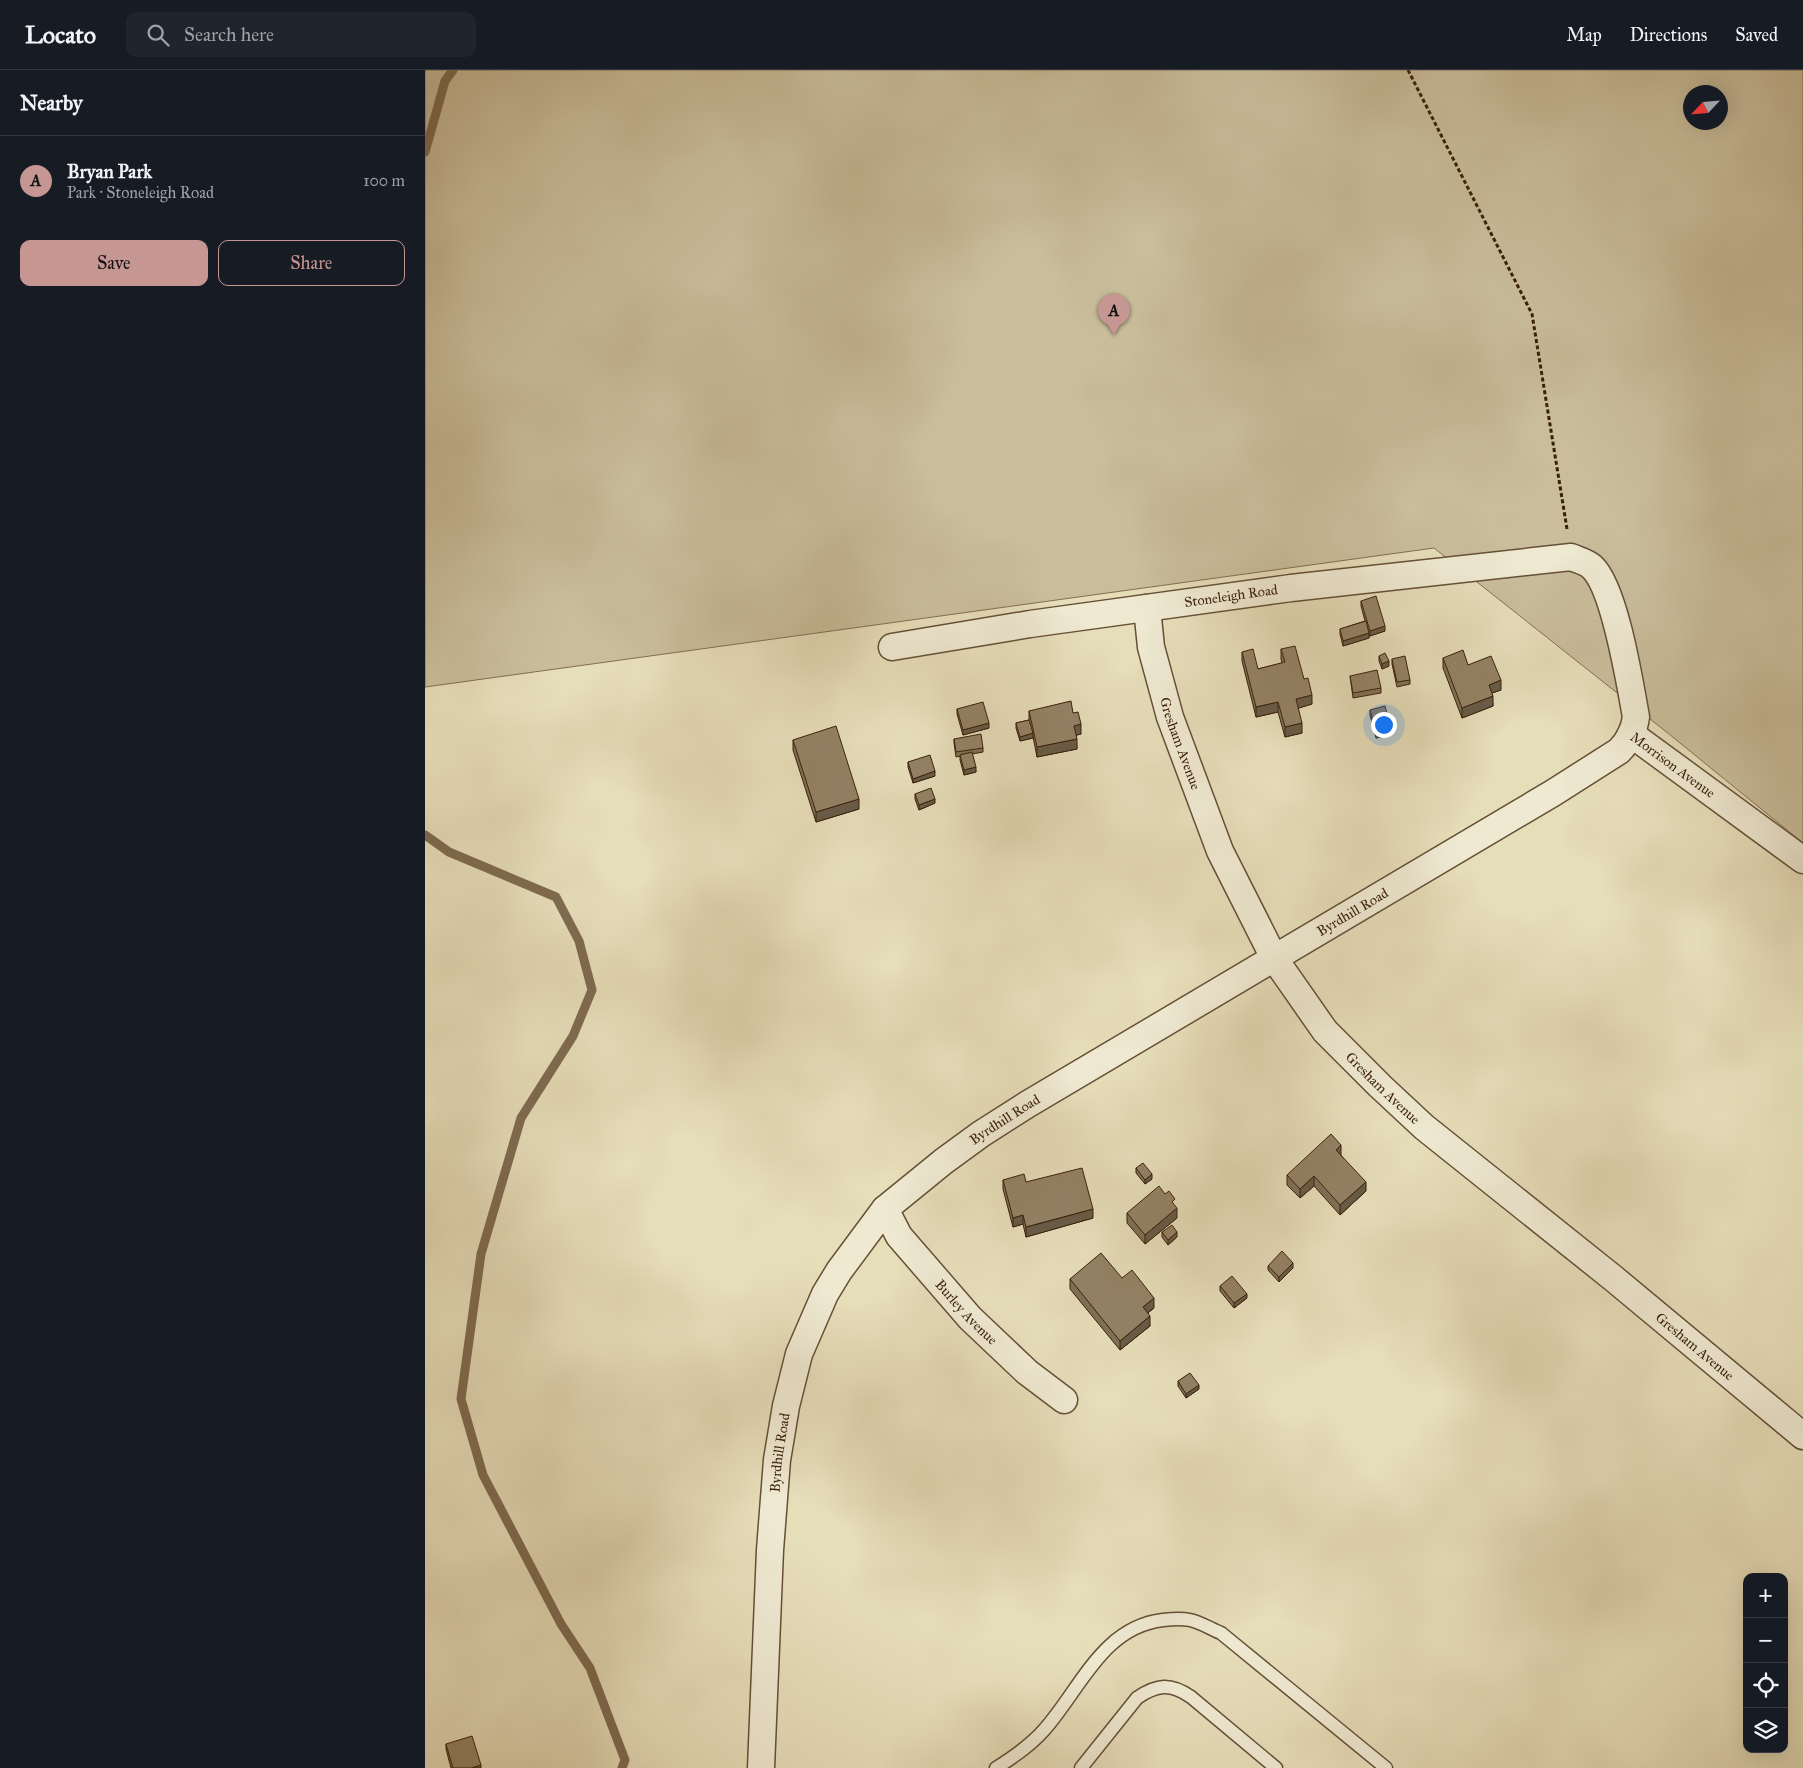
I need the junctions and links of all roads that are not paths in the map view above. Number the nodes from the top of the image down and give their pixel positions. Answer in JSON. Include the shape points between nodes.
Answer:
{"nodes":[{"id":1,"x":1571,"y":556,"type":"joint"},
{"id":2,"x":1147,"y":608,"type":"junction"},
{"id":3,"x":892,"y":647,"type":"dead end"},
{"id":4,"x":1631,"y":734,"type":"junction"},
{"id":5,"x":1803,"y":860,"type":"edge"},
{"id":6,"x":1274,"y":958,"type":"junction"},
{"id":7,"x":885,"y":1209,"type":"junction"},
{"id":8,"x":1064,"y":1400,"type":"dead end"},
{"id":9,"x":1803,"y":1436,"type":"edge"},
{"id":10,"x":761,"y":1768,"type":"edge"},
{"id":11,"x":996,"y":1768,"type":"edge"},
{"id":12,"x":1081,"y":1768,"type":"edge"},
{"id":13,"x":1276,"y":1768,"type":"edge"},
{"id":14,"x":1386,"y":1768,"type":"edge"}],
"edges":[{"from":1,"to":2,"type":"street","name":"Stoneleigh Road"},
{"from":1,"to":4,"type":"street","name":"Morrison Avenue","via":[[1591,567],[1604,582],[1637,717]]},
{"from":2,"to":3,"type":"street","name":"Stoneleigh Road"},
{"from":2,"to":6,"type":"street","name":"Gresham Avenue","via":[[1151,647],[1170,717],[1220,851]]},
{"from":4,"to":5,"type":"street","name":"Morrison Avenue"},
{"from":4,"to":6,"type":"street","name":"Byrdhill Road","via":[[1619,751],[1553,793]]},
{"from":6,"to":7,"type":"street","name":"Byrdhill Road","via":[[989,1129]]},
{"from":6,"to":9,"type":"street","name":"Gresham Avenue","via":[[1325,1030],[1424,1127]]},
{"from":7,"to":8,"type":"street","name":"Burley Avenue","via":[[899,1236],[970,1318],[1027,1372]]},
{"from":7,"to":10,"type":"street","name":"Byrdhill Road","via":[[825,1294],[799,1354],[785,1406],[777,1460],[771,1550]]},
{"from":11,"to":14,"type":"lane","via":[[1043,1731],[1101,1653],[1126,1631],[1153,1621],[1172,1619],[1189,1620],[1221,1634]]},
{"from":12,"to":13,"type":"lane","via":[[1137,1698],[1149,1690],[1165,1687],[1179,1689],[1191,1697]]}]}
